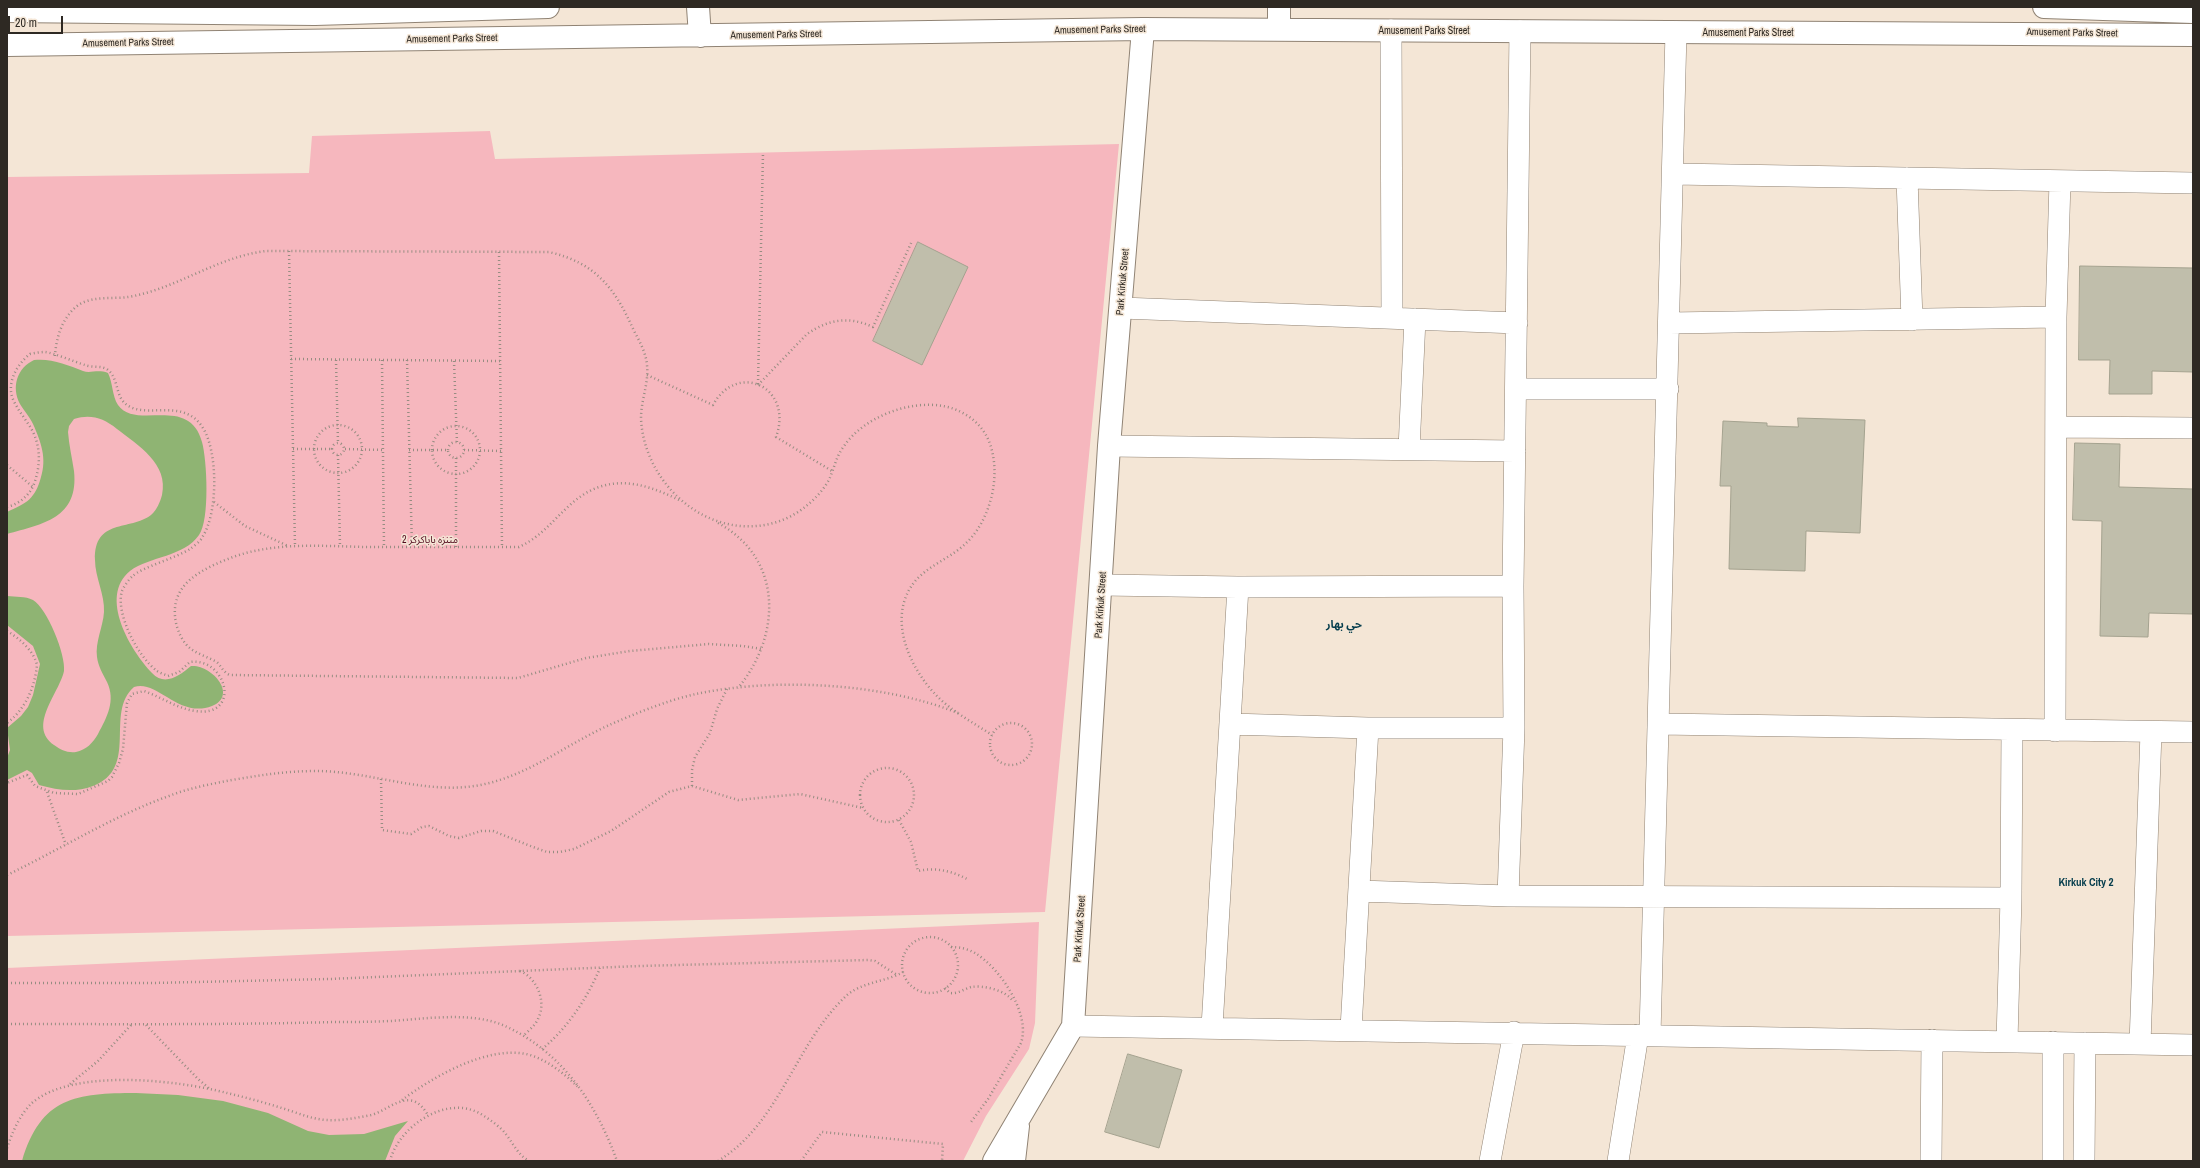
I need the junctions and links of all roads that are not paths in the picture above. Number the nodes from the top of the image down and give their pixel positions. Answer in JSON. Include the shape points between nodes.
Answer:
{"nodes":[{"id":1,"x":548,"y":7,"type":"edge"},
{"id":2,"x":698,"y":7,"type":"edge"},
{"id":3,"x":1279,"y":7,"type":"edge"},
{"id":4,"x":2044,"y":7,"type":"edge"},
{"id":5,"x":2065,"y":7,"type":"edge"},
{"id":6,"x":2105,"y":9,"type":"edge"},
{"id":7,"x":7,"y":11,"type":"edge"},
{"id":8,"x":2193,"y":12,"type":"edge"},
{"id":9,"x":1143,"y":29,"type":"junction"},
{"id":10,"x":1279,"y":29,"type":"junction"},
{"id":11,"x":1391,"y":30,"type":"junction"},
{"id":12,"x":1520,"y":31,"type":"junction"},
{"id":13,"x":1676,"y":32,"type":"junction"},
{"id":14,"x":2064,"y":33,"type":"junction"},
{"id":15,"x":2105,"y":34,"type":"junction"},
{"id":16,"x":2193,"y":35,"type":"edge"},
{"id":17,"x":700,"y":36,"type":"junction"},
{"id":18,"x":7,"y":45,"type":"edge"},
{"id":19,"x":1674,"y":174,"type":"junction"},
{"id":20,"x":1908,"y":178,"type":"junction"},
{"id":21,"x":2060,"y":181,"type":"junction"},
{"id":22,"x":2193,"y":183,"type":"edge"},
{"id":23,"x":1121,"y":308,"type":"junction"},
{"id":24,"x":2056,"y":317,"type":"junction"},
{"id":25,"x":1392,"y":318,"type":"junction"},
{"id":26,"x":1415,"y":319,"type":"junction"},
{"id":27,"x":1912,"y":320,"type":"junction"},
{"id":28,"x":1517,"y":323,"type":"junction"},
{"id":29,"x":1670,"y":323,"type":"junction"},
{"id":30,"x":1516,"y":389,"type":"junction"},
{"id":31,"x":1668,"y":389,"type":"junction"},
{"id":32,"x":2056,"y":426,"type":"junction"},
{"id":33,"x":2193,"y":428,"type":"edge"},
{"id":34,"x":1109,"y":446,"type":"junction"},
{"id":35,"x":1409,"y":449,"type":"junction"},
{"id":36,"x":1515,"y":451,"type":"junction"},
{"id":37,"x":1102,"y":585,"type":"junction"},
{"id":38,"x":1513,"y":586,"type":"junction"},
{"id":39,"x":1238,"y":587,"type":"junction"},
{"id":40,"x":1230,"y":724,"type":"junction"},
{"id":41,"x":1658,"y":724,"type":"junction"},
{"id":42,"x":1368,"y":728,"type":"junction"},
{"id":43,"x":1514,"y":728,"type":"junction"},
{"id":44,"x":2012,"y":730,"type":"junction"},
{"id":45,"x":2055,"y":731,"type":"junction"},
{"id":46,"x":2151,"y":732,"type":"junction"},
{"id":47,"x":2193,"y":732,"type":"edge"},
{"id":48,"x":1359,"y":891,"type":"junction"},
{"id":49,"x":1508,"y":896,"type":"junction"},
{"id":50,"x":1654,"y":896,"type":"junction"},
{"id":51,"x":2011,"y":898,"type":"junction"},
{"id":52,"x":1073,"y":1026,"type":"junction"},
{"id":53,"x":1212,"y":1027,"type":"junction"},
{"id":54,"x":1351,"y":1029,"type":"junction"},
{"id":55,"x":1514,"y":1032,"type":"junction"},
{"id":56,"x":1644,"y":1035,"type":"junction"},
{"id":57,"x":1932,"y":1040,"type":"junction"},
{"id":58,"x":2007,"y":1041,"type":"junction"},
{"id":59,"x":2053,"y":1042,"type":"junction"},
{"id":60,"x":2085,"y":1043,"type":"junction"},
{"id":61,"x":2140,"y":1044,"type":"junction"},
{"id":62,"x":2193,"y":1045,"type":"edge"},
{"id":63,"x":1018,"y":1119,"type":"junction"},
{"id":64,"x":994,"y":1161,"type":"edge"},
{"id":65,"x":1014,"y":1161,"type":"edge"},
{"id":66,"x":1490,"y":1161,"type":"edge"},
{"id":67,"x":1618,"y":1161,"type":"edge"},
{"id":68,"x":1931,"y":1161,"type":"edge"},
{"id":69,"x":2053,"y":1161,"type":"edge"},
{"id":70,"x":2084,"y":1161,"type":"edge"}],
"edges":[{"from":1,"to":7,"type":"main road","via":[[315,14]]},
{"from":2,"to":17,"type":"main road"},
{"from":3,"to":10,"type":"main road"},
{"from":4,"to":5,"type":"main road"},
{"from":5,"to":6,"type":"main road"},
{"from":5,"to":14,"type":"main road"},
{"from":6,"to":8,"type":"main road"},
{"from":6,"to":15,"type":"main road"},
{"from":9,"to":10,"type":"main road","name":"Amusement Parks Street"},
{"from":9,"to":17,"type":"main road","name":"Amusement Parks Street"},
{"from":9,"to":23,"type":"main road","name":"Park Kirkuk Street"},
{"from":10,"to":11,"type":"main road","name":"Amusement Parks Street"},
{"from":11,"to":12,"type":"main road","name":"Amusement Parks Street"},
{"from":11,"to":25,"type":"street"},
{"from":12,"to":13,"type":"main road","name":"Amusement Parks Street"},
{"from":12,"to":28,"type":"street"},
{"from":13,"to":14,"type":"main road","name":"Amusement Parks Street"},
{"from":13,"to":19,"type":"street"},
{"from":14,"to":15,"type":"main road","name":"Amusement Parks Street"},
{"from":15,"to":16,"type":"main road","name":"Amusement Parks Street"},
{"from":17,"to":18,"type":"main road","name":"Amusement Parks Street"},
{"from":19,"to":20,"type":"street"},
{"from":19,"to":29,"type":"street"},
{"from":20,"to":21,"type":"street"},
{"from":20,"to":27,"type":"street"},
{"from":21,"to":22,"type":"street"},
{"from":21,"to":24,"type":"street"},
{"from":23,"to":25,"type":"street"},
{"from":23,"to":34,"type":"main road","name":"Park Kirkuk Street"},
{"from":24,"to":27,"type":"street"},
{"from":24,"to":32,"type":"street"},
{"from":25,"to":26,"type":"street"},
{"from":26,"to":28,"type":"street"},
{"from":26,"to":35,"type":"street"},
{"from":27,"to":29,"type":"street"},
{"from":28,"to":30,"type":"street"},
{"from":29,"to":31,"type":"street"},
{"from":30,"to":31,"type":"street"},
{"from":30,"to":36,"type":"street"},
{"from":31,"to":41,"type":"street"},
{"from":32,"to":33,"type":"street"},
{"from":32,"to":45,"type":"street"},
{"from":34,"to":35,"type":"street"},
{"from":34,"to":37,"type":"main road","name":"Park Kirkuk Street"},
{"from":35,"to":36,"type":"street"},
{"from":36,"to":38,"type":"street"},
{"from":37,"to":39,"type":"street"},
{"from":37,"to":52,"type":"main road","name":"Park Kirkuk Street"},
{"from":38,"to":39,"type":"street"},
{"from":38,"to":43,"type":"street"},
{"from":39,"to":40,"type":"street"},
{"from":40,"to":42,"type":"street"},
{"from":40,"to":53,"type":"street"},
{"from":41,"to":44,"type":"street"},
{"from":41,"to":50,"type":"street"},
{"from":42,"to":43,"type":"street"},
{"from":42,"to":48,"type":"street"},
{"from":43,"to":49,"type":"street"},
{"from":44,"to":45,"type":"street"},
{"from":44,"to":51,"type":"street"},
{"from":45,"to":46,"type":"street"},
{"from":46,"to":47,"type":"street"},
{"from":46,"to":61,"type":"street"},
{"from":48,"to":49,"type":"street"},
{"from":48,"to":54,"type":"street"},
{"from":49,"to":50,"type":"street"},
{"from":50,"to":51,"type":"street"},
{"from":50,"to":56,"type":"street"},
{"from":51,"to":58,"type":"street"},
{"from":52,"to":53,"type":"street"},
{"from":52,"to":63,"type":"main road","name":"Park Kirkuk Street"},
{"from":53,"to":54,"type":"street"},
{"from":54,"to":55,"type":"street"},
{"from":55,"to":56,"type":"street"},
{"from":55,"to":66,"type":"street"},
{"from":56,"to":57,"type":"street"},
{"from":56,"to":67,"type":"street"},
{"from":57,"to":58,"type":"street"},
{"from":57,"to":68,"type":"street"},
{"from":58,"to":59,"type":"street"},
{"from":59,"to":60,"type":"street"},
{"from":59,"to":69,"type":"street"},
{"from":60,"to":61,"type":"street"},
{"from":60,"to":70,"type":"street"},
{"from":61,"to":62,"type":"street"},
{"from":63,"to":64,"type":"main road","name":"Park Kirkuk Street"},
{"from":63,"to":65,"type":"main road"}]}
